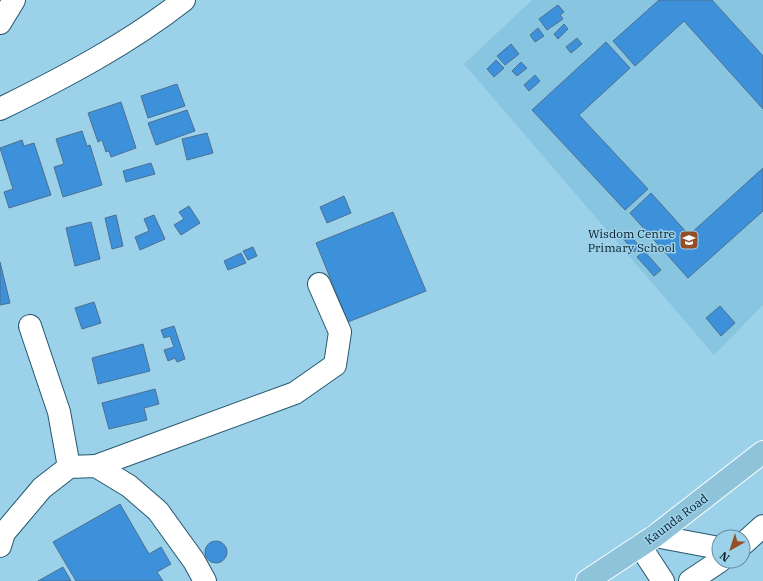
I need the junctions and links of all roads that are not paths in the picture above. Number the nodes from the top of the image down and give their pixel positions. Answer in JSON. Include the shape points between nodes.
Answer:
{"nodes":[{"id":1,"x":14,"y":0,"type":"edge"},
{"id":2,"x":184,"y":0,"type":"edge"},
{"id":3,"x":0,"y":23,"type":"edge"},
{"id":4,"x":0,"y":109,"type":"edge"},
{"id":5,"x":319,"y":284,"type":"dead end"},
{"id":6,"x":30,"y":326,"type":"dead end"},
{"id":7,"x":762,"y":456,"type":"edge"},
{"id":8,"x":70,"y":466,"type":"junction"},
{"id":9,"x":96,"y":466,"type":"junction"},
{"id":10,"x":763,"y":526,"type":"edge"},
{"id":11,"x":751,"y":537,"type":"edge"},
{"id":12,"x":648,"y":541,"type":"junction"},
{"id":13,"x":0,"y":546,"type":"edge"},
{"id":14,"x":711,"y":547,"type":"edge"},
{"id":15,"x":711,"y":567,"type":"edge"},
{"id":16,"x":205,"y":581,"type":"edge"},
{"id":17,"x":587,"y":581,"type":"edge"},
{"id":18,"x":663,"y":581,"type":"edge"},
{"id":19,"x":690,"y":581,"type":"edge"}],
"edges":[{"from":1,"to":3,"type":"street"},
{"from":2,"to":4,"type":"street","via":[[153,24],[46,86]]},
{"from":5,"to":9,"type":"street","via":[[340,332],[335,365],[295,393]]},
{"from":6,"to":8,"type":"street","via":[[60,412]]},
{"from":7,"to":12,"type":"main road","name":"Kaunda Road"},
{"from":8,"to":9,"type":"street"},
{"from":8,"to":13,"type":"street","via":[[42,488],[4,533]]},
{"from":9,"to":16,"type":"street","via":[[128,486],[158,511],[194,561]]},
{"from":10,"to":11,"type":"street"},
{"from":12,"to":14,"type":"street"},
{"from":12,"to":17,"type":"main road","name":"Kaunda Road"},
{"from":12,"to":18,"type":"street"},
{"from":15,"to":19,"type":"street"}]}
